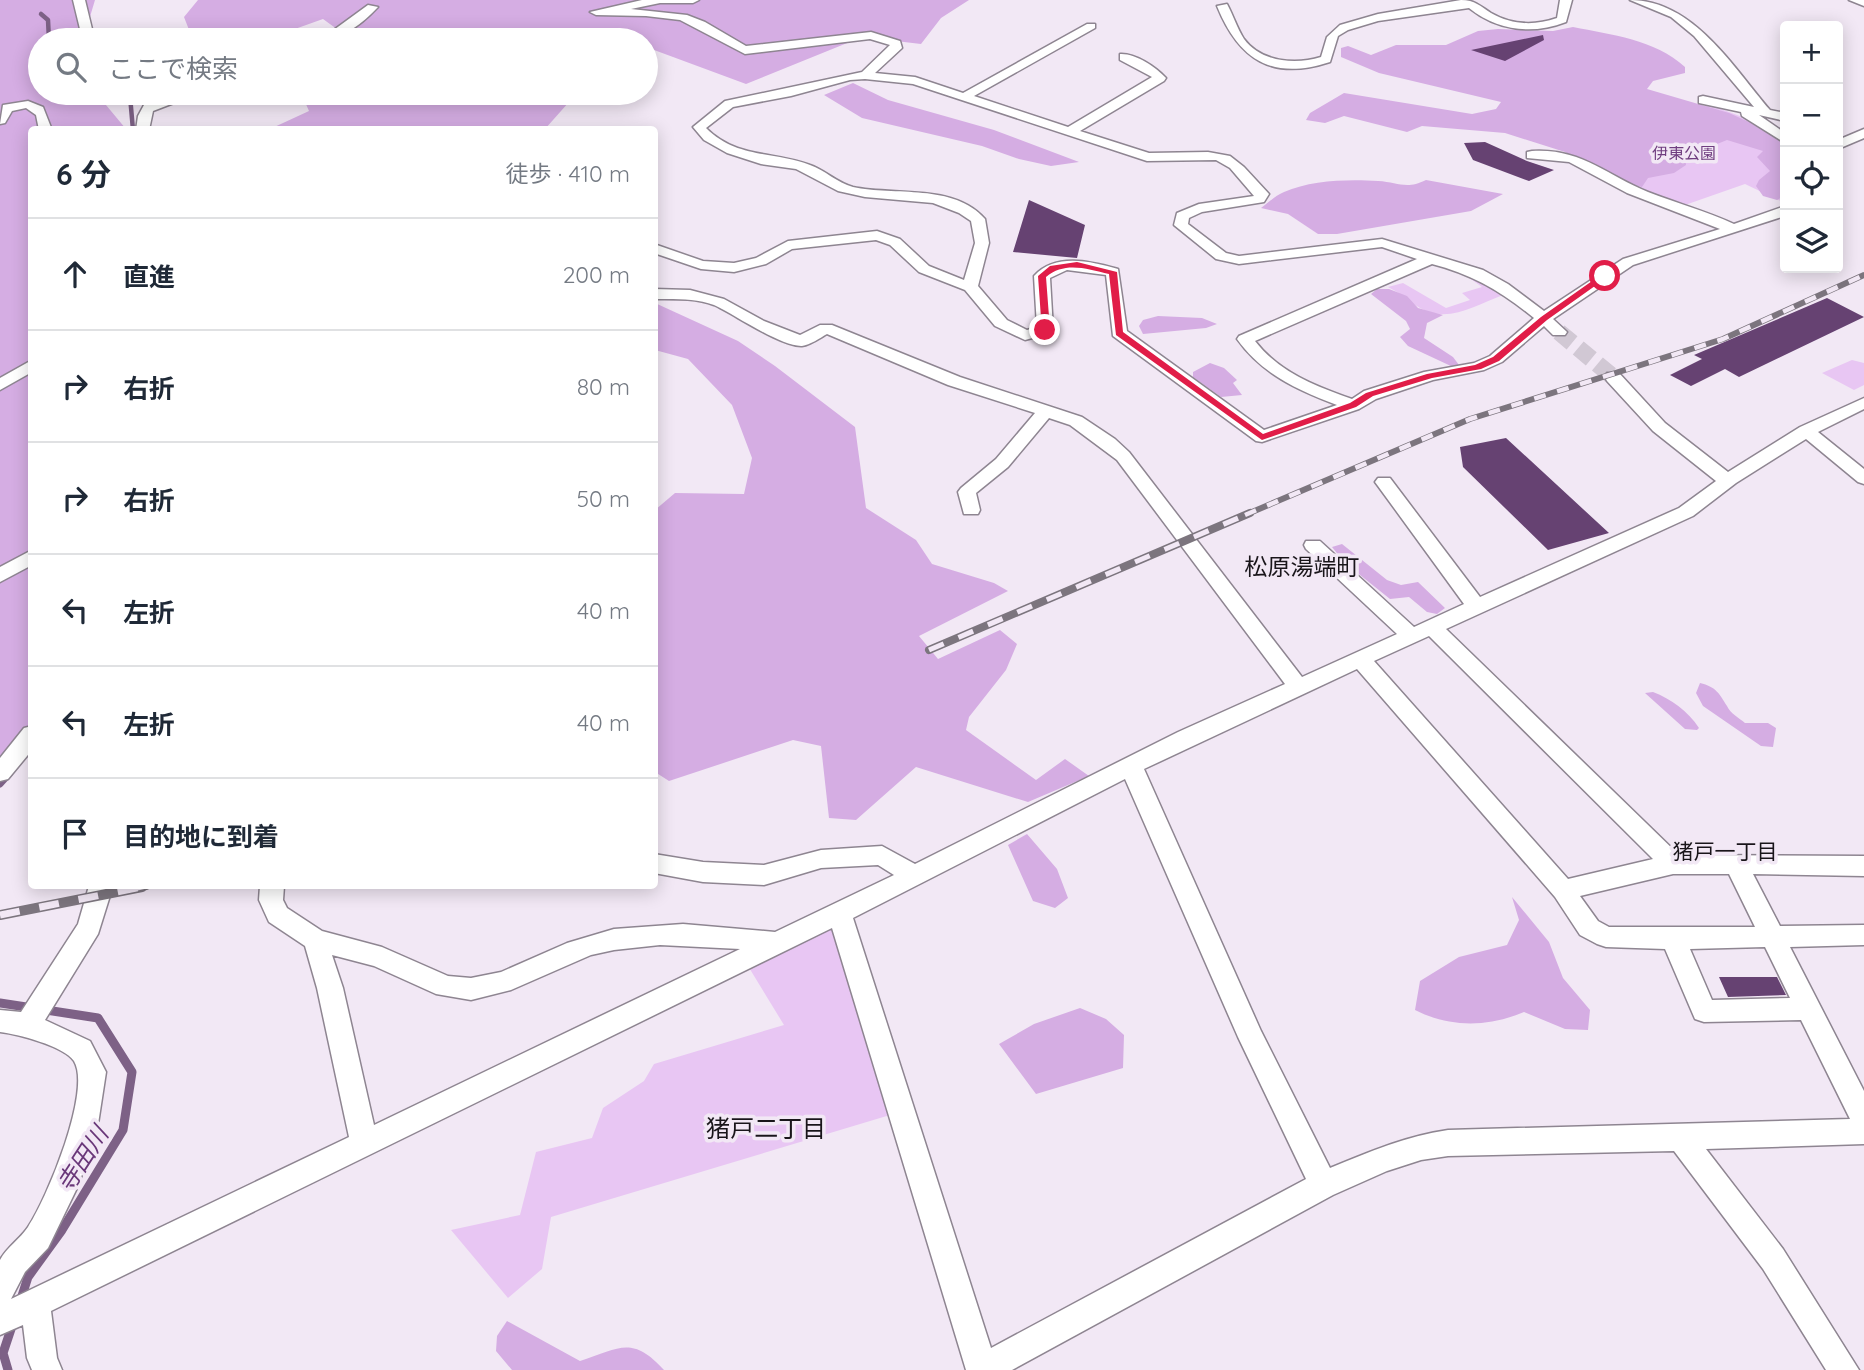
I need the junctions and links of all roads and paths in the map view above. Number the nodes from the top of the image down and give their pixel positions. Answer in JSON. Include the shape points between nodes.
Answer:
{"nodes":[{"id":1,"x":79,"y":0,"type":"edge"},
{"id":2,"x":693,"y":0,"type":"edge"},
{"id":3,"x":1566,"y":0,"type":"edge"},
{"id":4,"x":1636,"y":0,"type":"edge"},
{"id":5,"x":1855,"y":0,"type":"edge"},
{"id":6,"x":1469,"y":2,"type":"edge"},
{"id":7,"x":1864,"y":4,"type":"edge"},
{"id":8,"x":1223,"y":6,"type":"dead end"},
{"id":9,"x":372,"y":7,"type":"dead end"},
{"id":10,"x":1091,"y":26,"type":"dead end"},
{"id":11,"x":86,"y":28,"type":"edge"},
{"id":12,"x":346,"y":28,"type":"edge"},
{"id":13,"x":1124,"y":57,"type":"dead end"},
{"id":14,"x":865,"y":75,"type":"junction"},
{"id":15,"x":966,"y":96,"type":"junction"},
{"id":16,"x":1703,"y":100,"type":"dead end"},
{"id":17,"x":28,"y":103,"type":"edge"},
{"id":18,"x":33,"y":105,"type":"edge"},
{"id":19,"x":150,"y":105,"type":"edge"},
{"id":20,"x":159,"y":105,"type":"edge"},
{"id":21,"x":150,"y":108,"type":"junction"},
{"id":22,"x":1745,"y":110,"type":"junction"},
{"id":23,"x":1766,"y":113,"type":"junction"},
{"id":24,"x":1780,"y":116,"type":"edge"},
{"id":25,"x":0,"y":120,"type":"edge"},
{"id":26,"x":46,"y":126,"type":"edge"},
{"id":27,"x":143,"y":126,"type":"edge"},
{"id":28,"x":1843,"y":126,"type":"edge"},
{"id":29,"x":1071,"y":131,"type":"junction"},
{"id":30,"x":1864,"y":131,"type":"edge"},
{"id":31,"x":1780,"y":136,"type":"edge"},
{"id":32,"x":1843,"y":142,"type":"edge"},
{"id":33,"x":1532,"y":155,"type":"dead end"},
{"id":34,"x":1780,"y":213,"type":"edge"},
{"id":35,"x":1734,"y":230,"type":"junction"},
{"id":36,"x":658,"y":249,"type":"edge"},
{"id":37,"x":1431,"y":259,"type":"junction"},
{"id":38,"x":970,"y":287,"type":"junction"},
{"id":39,"x":658,"y":296,"type":"edge"},
{"id":40,"x":1544,"y":318,"type":"junction"},
{"id":41,"x":1559,"y":332,"type":"tunnel mouth"},
{"id":42,"x":28,"y":368,"type":"edge"},
{"id":43,"x":1613,"y":377,"type":"tunnel mouth"},
{"id":44,"x":0,"y":385,"type":"edge"},
{"id":45,"x":1864,"y":403,"type":"edge"},
{"id":46,"x":1353,"y":405,"type":"junction"},
{"id":47,"x":1046,"y":410,"type":"junction"},
{"id":48,"x":1806,"y":431,"type":"junction"},
{"id":49,"x":1864,"y":478,"type":"edge"},
{"id":50,"x":1727,"y":481,"type":"junction"},
{"id":51,"x":1384,"y":482,"type":"dead end"},
{"id":52,"x":971,"y":510,"type":"dead end"},
{"id":53,"x":1313,"y":545,"type":"dead end"},
{"id":54,"x":28,"y":558,"type":"edge"},
{"id":55,"x":0,"y":576,"type":"edge"},
{"id":56,"x":1475,"y":606,"type":"junction"},
{"id":57,"x":1422,"y":632,"type":"junction"},
{"id":58,"x":1359,"y":657,"type":"junction"},
{"id":59,"x":1298,"y":686,"type":"junction"},
{"id":60,"x":28,"y":738,"type":"edge"},
{"id":61,"x":28,"y":739,"type":"edge"},
{"id":62,"x":0,"y":751,"type":"edge"},
{"id":63,"x":1131,"y":766,"type":"junction"},
{"id":64,"x":0,"y":773,"type":"edge"},
{"id":65,"x":658,"y":864,"type":"edge"},
{"id":66,"x":1673,"y":864,"type":"junction"},
{"id":67,"x":1737,"y":866,"type":"junction"},
{"id":68,"x":1864,"y":866,"type":"edge"},
{"id":69,"x":914,"y":876,"type":"junction"},
{"id":70,"x":100,"y":889,"type":"edge"},
{"id":71,"x":272,"y":889,"type":"edge"},
{"id":72,"x":1563,"y":890,"type":"junction"},
{"id":73,"x":839,"y":913,"type":"junction"},
{"id":74,"x":1864,"y":935,"type":"edge"},
{"id":75,"x":1773,"y":937,"type":"junction"},
{"id":76,"x":1673,"y":939,"type":"junction"},
{"id":77,"x":315,"y":940,"type":"junction"},
{"id":78,"x":776,"y":943,"type":"junction"},
{"id":79,"x":1810,"y":1009,"type":"junction"},
{"id":80,"x":0,"y":1021,"type":"edge"},
{"id":81,"x":28,"y":1023,"type":"junction"},
{"id":82,"x":1864,"y":1119,"type":"edge"},
{"id":83,"x":1864,"y":1131,"type":"edge"},
{"id":84,"x":1680,"y":1137,"type":"junction"},
{"id":85,"x":364,"y":1144,"type":"junction"},
{"id":86,"x":1323,"y":1185,"type":"junction"},
{"id":87,"x":0,"y":1289,"type":"edge"},
{"id":88,"x":35,"y":1305,"type":"junction"},
{"id":89,"x":0,"y":1320,"type":"edge"},
{"id":90,"x":47,"y":1370,"type":"edge"},
{"id":91,"x":982,"y":1370,"type":"edge"},
{"id":92,"x":1844,"y":1370,"type":"edge"}],
"edges":[{"from":1,"to":11,"type":"street"},
{"from":2,"to":14,"type":"street","via":[[596,12],[692,19],[745,50],[871,35],[896,43],[897,48]]},
{"from":3,"to":6,"type":"street","via":[[1562,20],[1520,27],[1499,22]]},
{"from":4,"to":23,"type":"street","via":[[1675,15],[1690,28]]},
{"from":5,"to":7,"type":"street"},
{"from":6,"to":8,"type":"street","via":[[1393,14],[1341,29],[1333,34],[1326,59],[1299,64],[1254,56],[1240,43]]},
{"from":9,"to":12,"type":"street"},
{"from":10,"to":15,"type":"street"},
{"from":13,"to":29,"type":"street","via":[[1160,78]]},
{"from":14,"to":15,"type":"street","via":[[915,81]]},
{"from":14,"to":38,"type":"street","via":[[729,104],[699,127],[728,147],[755,158],[807,167],[850,191],[942,201],[969,211],[978,219],[982,243]]},
{"from":15,"to":29,"type":"street"},
{"from":16,"to":22,"type":"street"},
{"from":17,"to":25,"type":"street","via":[[7,108]]},
{"from":18,"to":26,"type":"street","via":[[45,118]]},
{"from":19,"to":21,"type":"street"},
{"from":20,"to":21,"type":"street"},
{"from":21,"to":27,"type":"street"},
{"from":22,"to":23,"type":"street"},
{"from":22,"to":31,"type":"street"},
{"from":23,"to":24,"type":"street"},
{"from":28,"to":30,"type":"street"},
{"from":29,"to":37,"type":"street","via":[[1161,160],[1226,160],[1262,194],[1259,199],[1199,208],[1182,216],[1181,225],[1222,256],[1239,260],[1382,243]]},
{"from":30,"to":32,"type":"street"},
{"from":33,"to":35,"type":"street","via":[[1556,153],[1575,158],[1632,190]]},
{"from":34,"to":35,"type":"street"},
{"from":35,"to":40,"type":"street","via":[[1629,262]]},
{"from":36,"to":38,"type":"street","via":[[701,265],[734,268],[761,261],[788,245],[877,235],[895,242],[924,269]]},
{"from":37,"to":40,"type":"street","via":[[1467,269]]},
{"from":37,"to":46,"type":"street","via":[[1245,339],[1256,355],[1296,384]]},
{"from":38,"to":46,"type":"street","via":[[1001,323],[1026,335],[1045,330],[1042,276],[1053,268],[1077,264],[1113,272],[1119,333],[1262,438]]},
{"from":39,"to":47,"type":"street","via":[[691,295],[719,302],[801,341],[826,328],[954,381]]},
{"from":40,"to":41,"type":"street"},
{"from":40,"to":46,"type":"street","via":[[1496,359],[1370,394]]},
{"from":42,"to":44,"type":"street"},
{"from":43,"to":50,"type":"street","via":[[1659,427]]},
{"from":45,"to":48,"type":"street"},
{"from":47,"to":52,"type":"street","via":[[1002,463],[967,492]]},
{"from":47,"to":59,"type":"street","via":[[1076,421],[1123,456]]},
{"from":48,"to":49,"type":"street"},
{"from":48,"to":50,"type":"street"},
{"from":50,"to":56,"type":"street","via":[[1686,512]]},
{"from":51,"to":56,"type":"street"},
{"from":53,"to":57,"type":"street"},
{"from":54,"to":55,"type":"street"},
{"from":56,"to":57,"type":"street"},
{"from":57,"to":58,"type":"street"},
{"from":57,"to":66,"type":"street"},
{"from":58,"to":59,"type":"street"},
{"from":58,"to":72,"type":"street"},
{"from":59,"to":63,"type":"street"},
{"from":60,"to":62,"type":"street"},
{"from":61,"to":64,"type":"street"},
{"from":63,"to":69,"type":"street"},
{"from":63,"to":86,"type":"street","via":[[1251,1037]]},
{"from":65,"to":69,"type":"street","via":[[702,872],[764,875],[821,859],[882,855]]},
{"from":66,"to":67,"type":"street"},
{"from":66,"to":72,"type":"street"},
{"from":67,"to":68,"type":"street"},
{"from":67,"to":75,"type":"street"},
{"from":69,"to":73,"type":"street"},
{"from":70,"to":81,"type":"street","via":[[89,927]]},
{"from":71,"to":77,"type":"street","via":[[278,915]]},
{"from":72,"to":76,"type":"street","via":[[1589,928],[1606,937]]},
{"from":73,"to":78,"type":"street"},
{"from":73,"to":91,"type":"street"},
{"from":74,"to":75,"type":"street"},
{"from":75,"to":76,"type":"street"},
{"from":75,"to":79,"type":"street"},
{"from":76,"to":79,"type":"street","via":[[1704,1011]]},
{"from":77,"to":78,"type":"street","via":[[381,958],[449,988],[472,989],[497,984],[552,959],[618,938],[698,934]]},
{"from":77,"to":85,"type":"street"},
{"from":78,"to":85,"type":"street"},
{"from":79,"to":82,"type":"street"},
{"from":80,"to":81,"type":"street"},
{"from":81,"to":87,"type":"street","via":[[81,1049],[93,1072],[82,1137],[64,1188],[38,1238],[15,1262]]},
{"from":83,"to":84,"type":"street"},
{"from":84,"to":86,"type":"street","via":[[1448,1143],[1384,1159]]},
{"from":84,"to":92,"type":"street","via":[[1773,1259]]},
{"from":85,"to":88,"type":"street"},
{"from":86,"to":91,"type":"street"},
{"from":88,"to":89,"type":"street"},
{"from":88,"to":90,"type":"street"}]}
